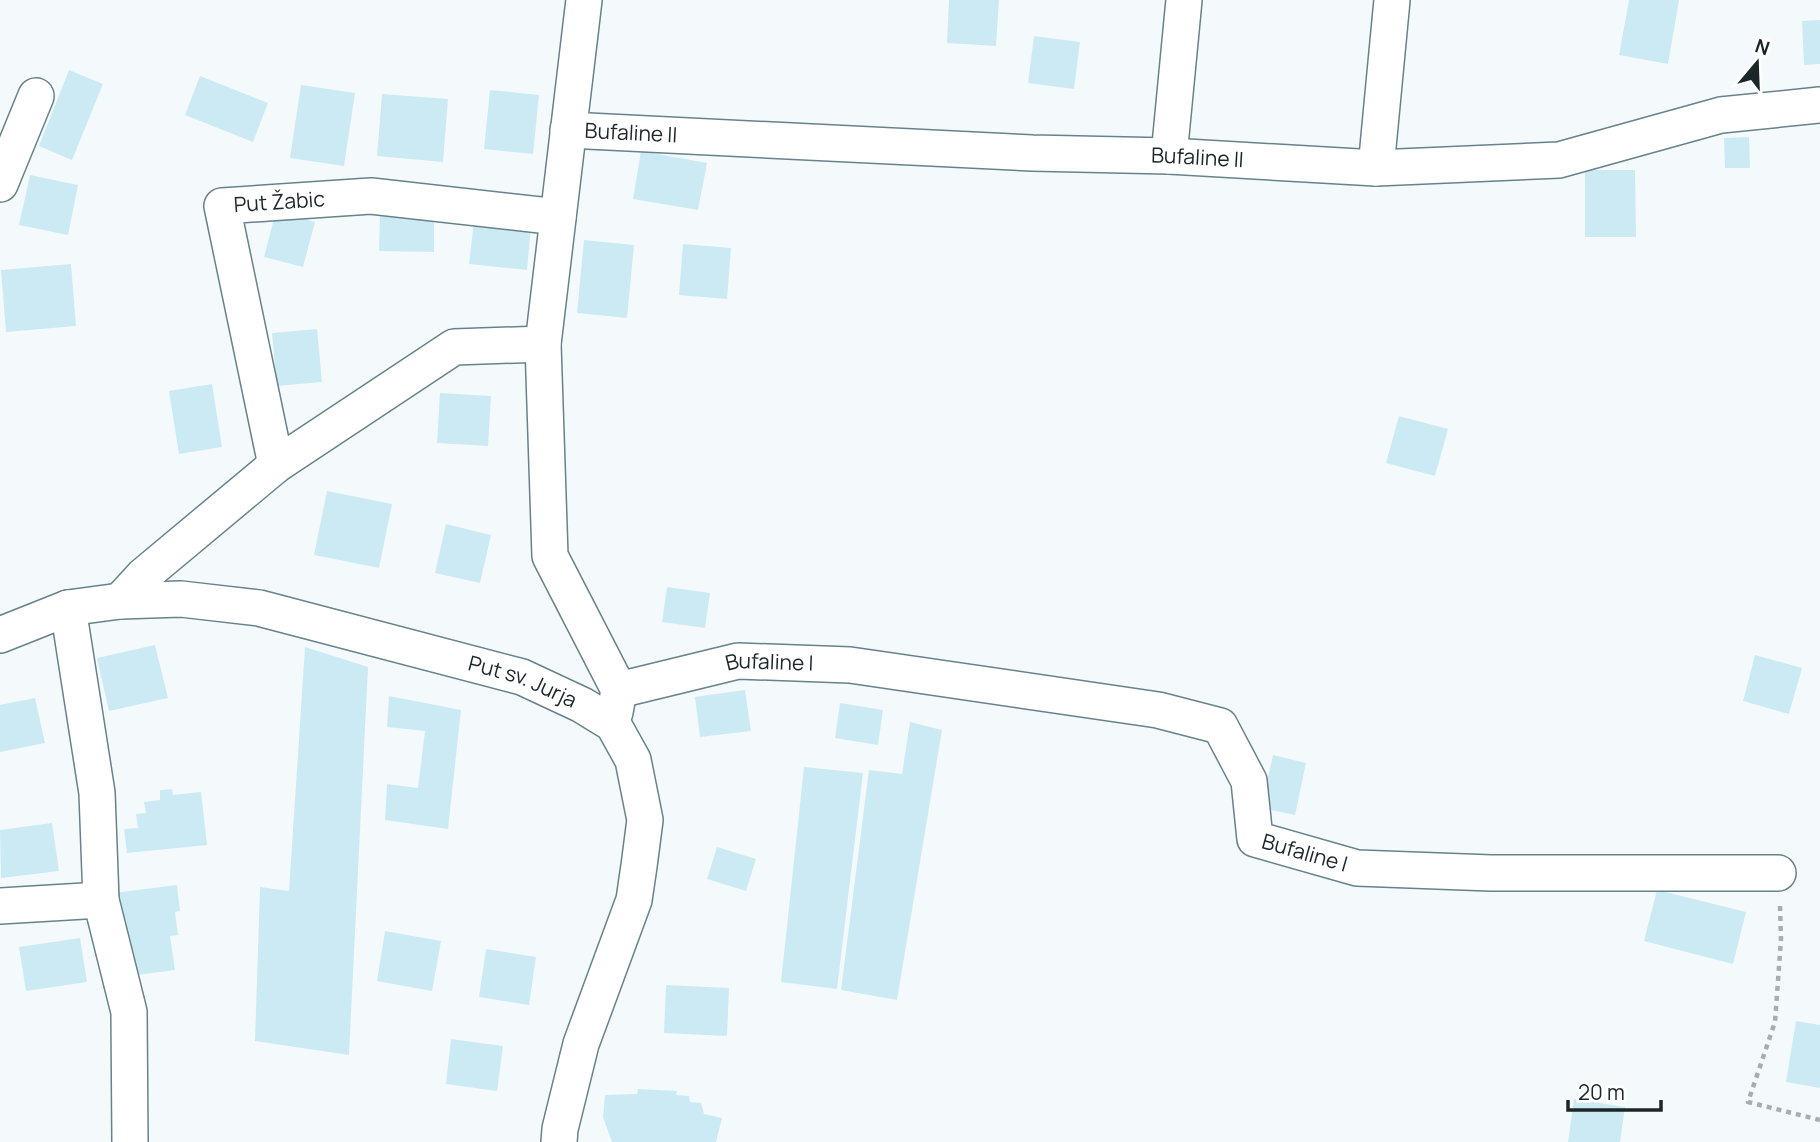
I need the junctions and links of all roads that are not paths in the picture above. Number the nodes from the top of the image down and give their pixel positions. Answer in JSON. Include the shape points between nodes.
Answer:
{"nodes":[{"id":1,"x":584,"y":0,"type":"edge"},
{"id":2,"x":1184,"y":0,"type":"edge"},
{"id":3,"x":1392,"y":0,"type":"edge"},
{"id":4,"x":36,"y":96,"type":"dead end"},
{"id":5,"x":1820,"y":106,"type":"edge"},
{"id":6,"x":568,"y":130,"type":"junction"},
{"id":7,"x":1169,"y":156,"type":"junction"},
{"id":8,"x":1376,"y":167,"type":"junction"},
{"id":9,"x":0,"y":184,"type":"edge"},
{"id":10,"x":558,"y":217,"type":"junction"},
{"id":11,"x":544,"y":344,"type":"junction"},
{"id":12,"x":276,"y":465,"type":"junction"},
{"id":13,"x":120,"y":601,"type":"junction"},
{"id":14,"x":68,"y":608,"type":"junction"},
{"id":15,"x":0,"y":635,"type":"edge"},
{"id":16,"x":619,"y":690,"type":"junction"},
{"id":17,"x":613,"y":724,"type":"junction"},
{"id":18,"x":1778,"y":873,"type":"road end"},
{"id":19,"x":101,"y":900,"type":"junction"},
{"id":20,"x":0,"y":906,"type":"edge"},
{"id":21,"x":130,"y":1142,"type":"edge"},
{"id":22,"x":559,"y":1142,"type":"edge"}],
"edges":[{"from":1,"to":6,"type":"street"},
{"from":2,"to":7,"type":"street"},
{"from":3,"to":8,"type":"street"},
{"from":4,"to":9,"type":"street"},
{"from":5,"to":8,"type":"street","name":"Bufaline II","via":[[1721,115],[1559,160]]},
{"from":6,"to":7,"type":"street","name":"Bufaline II"},
{"from":6,"to":10,"type":"street"},
{"from":7,"to":8,"type":"street","name":"Bufaline II"},
{"from":10,"to":11,"type":"street"},
{"from":10,"to":12,"type":"street","name":"Put Žabic","via":[[371,196],[222,206]]},
{"from":11,"to":12,"type":"street","via":[[454,347]]},
{"from":11,"to":16,"type":"street","via":[[550,556]]},
{"from":12,"to":13,"type":"street","via":[[143,576]]},
{"from":13,"to":14,"type":"street","name":"Put sv. Jurja"},
{"from":13,"to":17,"type":"street","name":"Put sv. Jurja","via":[[181,600],[271,612],[522,677]]},
{"from":14,"to":15,"type":"street","name":"Put sv. Jurja"},
{"from":14,"to":19,"type":"street","via":[[97,793]]},
{"from":16,"to":17,"type":"street"},
{"from":16,"to":18,"type":"street","name":"Bufaline I","via":[[738,661],[850,665],[1158,710],[1220,726],[1249,781],[1255,839],[1357,869]]},
{"from":17,"to":22,"type":"street","name":"Put sv. Jurja","via":[[634,760],[645,820],[635,900],[581,1044]]},
{"from":19,"to":20,"type":"street"},
{"from":19,"to":21,"type":"street","via":[[128,1012]]}]}
